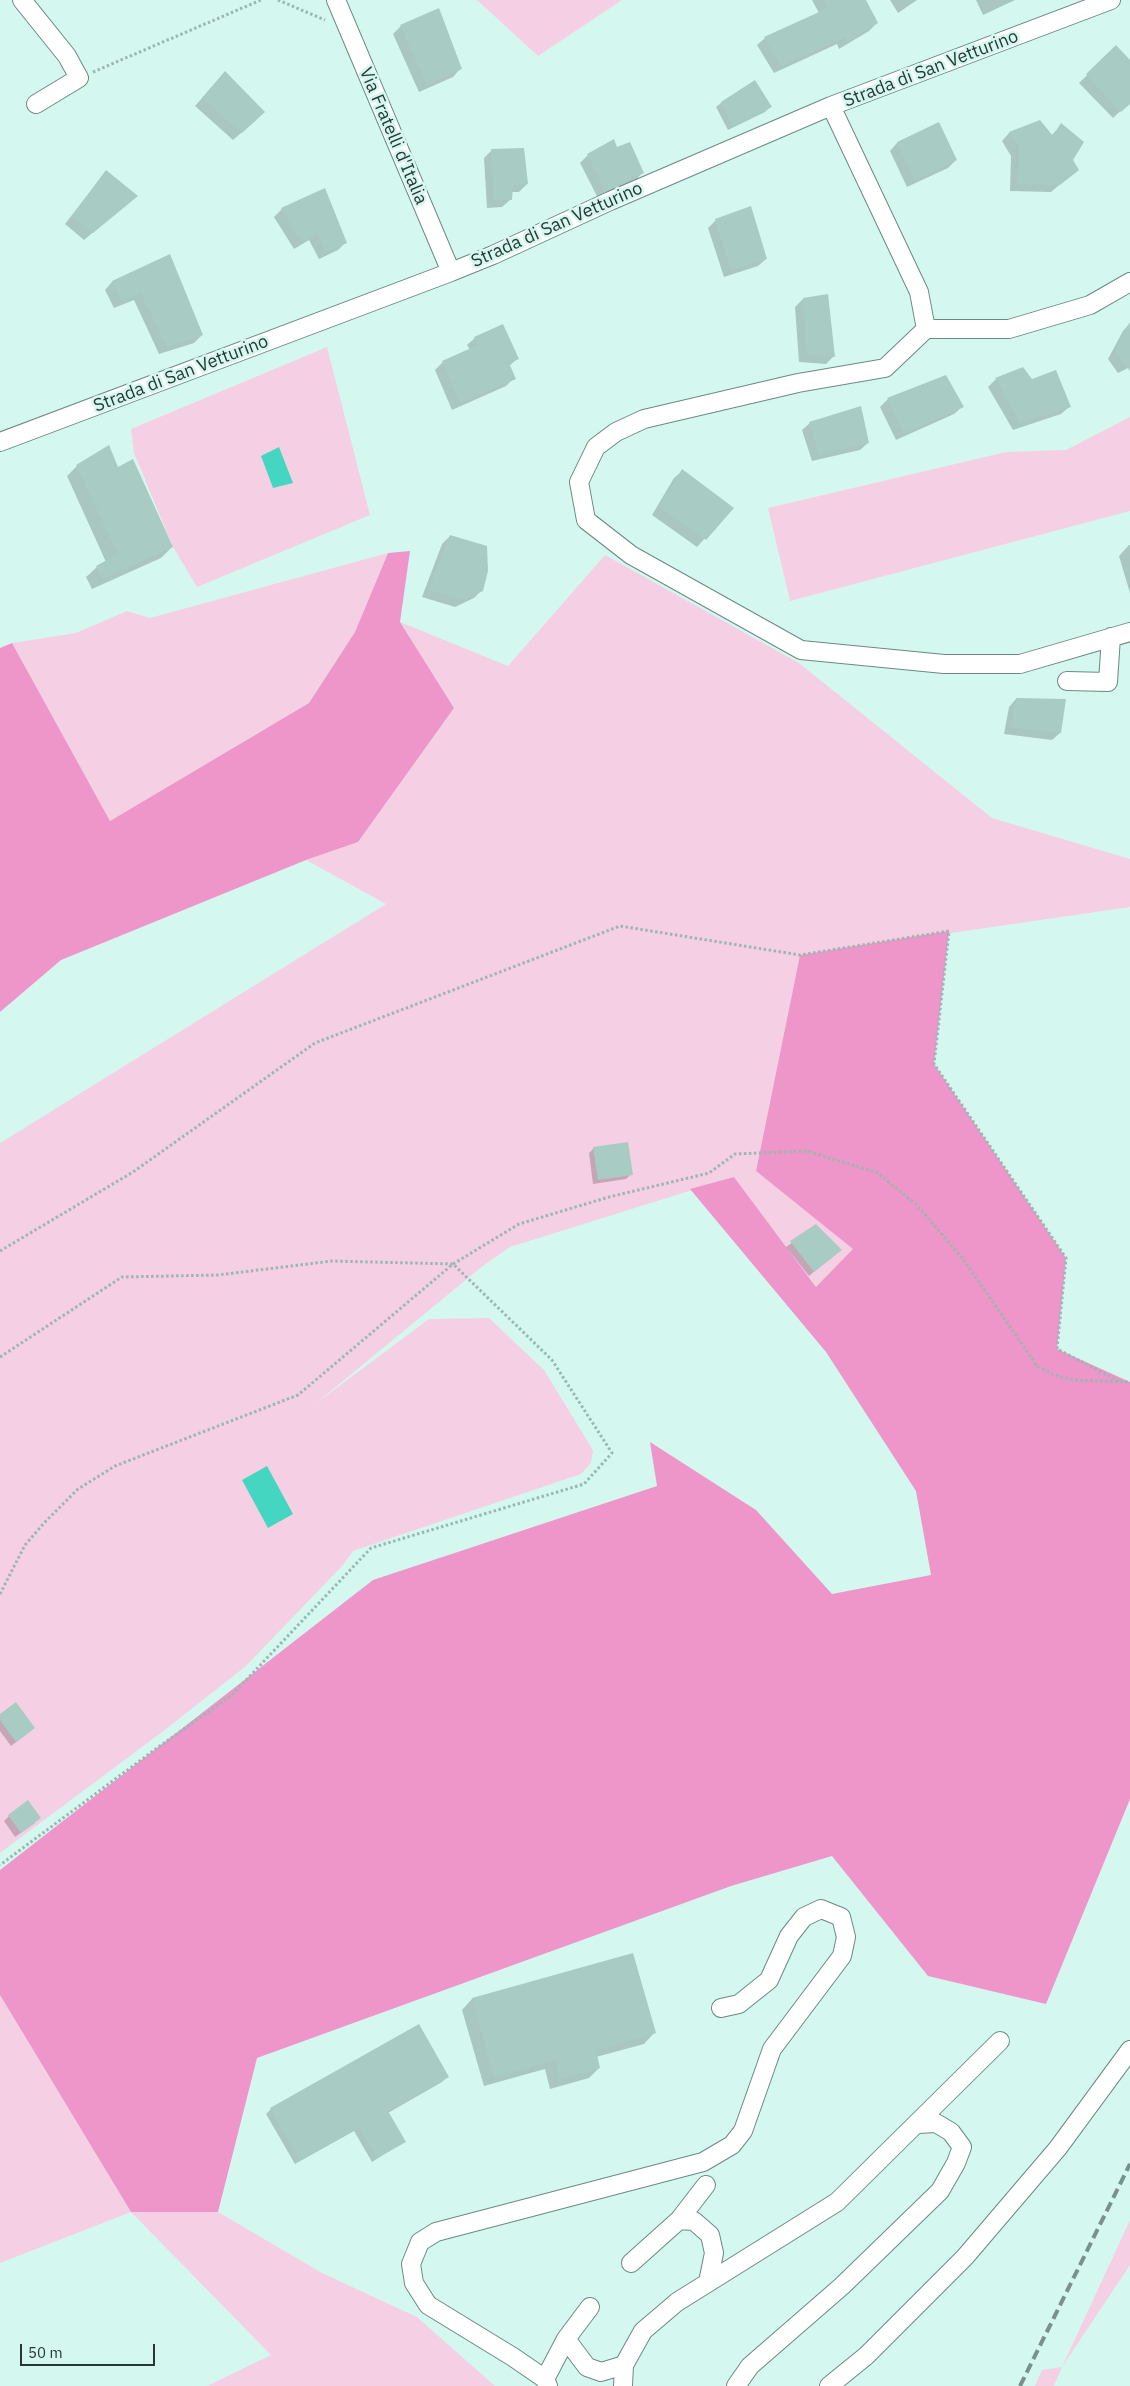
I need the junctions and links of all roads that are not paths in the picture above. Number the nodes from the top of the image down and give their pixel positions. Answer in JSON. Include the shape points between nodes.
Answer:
{"nodes":[{"id":1,"x":22,"y":0,"type":"edge"},
{"id":2,"x":336,"y":0,"type":"edge"},
{"id":3,"x":1111,"y":0,"type":"edge"},
{"id":4,"x":36,"y":104,"type":"dead end"},
{"id":5,"x":831,"y":106,"type":"junction"},
{"id":6,"x":451,"y":272,"type":"junction"},
{"id":7,"x":1130,"y":282,"type":"edge"},
{"id":8,"x":926,"y":328,"type":"junction"},
{"id":9,"x":0,"y":442,"type":"edge"},
{"id":10,"x":1130,"y":632,"type":"edge"},
{"id":11,"x":1111,"y":637,"type":"junction"},
{"id":12,"x":1067,"y":681,"type":"dead end"},
{"id":13,"x":721,"y":2008,"type":"dead end"},
{"id":14,"x":1000,"y":2041,"type":"dead end"},
{"id":15,"x":1130,"y":2050,"type":"edge"},
{"id":16,"x":918,"y":2124,"type":"junction"},
{"id":17,"x":706,"y":2185,"type":"dead end"},
{"id":18,"x":679,"y":2220,"type":"junction"},
{"id":19,"x":631,"y":2263,"type":"dead end"},
{"id":20,"x":708,"y":2282,"type":"junction"},
{"id":21,"x":590,"y":2306,"type":"dead end"},
{"id":22,"x":566,"y":2338,"type":"junction"},
{"id":23,"x":624,"y":2365,"type":"junction"},
{"id":24,"x":547,"y":2383,"type":"edge"},
{"id":25,"x":623,"y":2386,"type":"edge"},
{"id":26,"x":736,"y":2386,"type":"edge"},
{"id":27,"x":828,"y":2386,"type":"edge"}],
"edges":[{"from":1,"to":4,"type":"street","via":[[67,56],[79,78]]},
{"from":2,"to":6,"type":"street","name":"Via Fratelli d'Italia"},
{"from":3,"to":5,"type":"street","name":"Strada di San Vetturino"},
{"from":5,"to":6,"type":"street","name":"Strada di San Vetturino"},
{"from":5,"to":8,"type":"street","via":[[918,292]]},
{"from":6,"to":9,"type":"street","name":"Strada di San Vetturino"},
{"from":7,"to":8,"type":"street","via":[[1090,306],[1009,329]]},
{"from":8,"to":11,"type":"street","via":[[885,368],[798,383],[644,419],[616,432],[596,447],[579,482],[586,520],[632,555],[800,650],[944,664],[1020,664]]},
{"from":10,"to":11,"type":"street"},
{"from":11,"to":12,"type":"street","via":[[1108,682]]},
{"from":13,"to":24,"type":"street","via":[[740,2004],[769,1980],[789,1936],[804,1916],[821,1908],[841,1917],[846,1937],[842,1956],[772,2049],[743,2131],[732,2145],[703,2162],[436,2232],[420,2242],[410,2264],[414,2283],[428,2305],[513,2357]]},
{"from":14,"to":16,"type":"street"},
{"from":15,"to":27,"type":"street","via":[[1058,2148],[965,2257],[866,2356]]},
{"from":16,"to":20,"type":"street","via":[[837,2202]]},
{"from":16,"to":26,"type":"street","via":[[936,2123],[951,2132],[962,2147],[940,2192],[842,2286],[750,2366]]},
{"from":17,"to":18,"type":"street"},
{"from":18,"to":19,"type":"street"},
{"from":18,"to":20,"type":"street","via":[[694,2221],[710,2235],[714,2253]]},
{"from":20,"to":23,"type":"street","via":[[676,2302],[643,2331]]},
{"from":21,"to":22,"type":"street"},
{"from":22,"to":23,"type":"street","via":[[587,2367],[601,2372]]},
{"from":22,"to":24,"type":"street"},
{"from":23,"to":25,"type":"street"}]}
